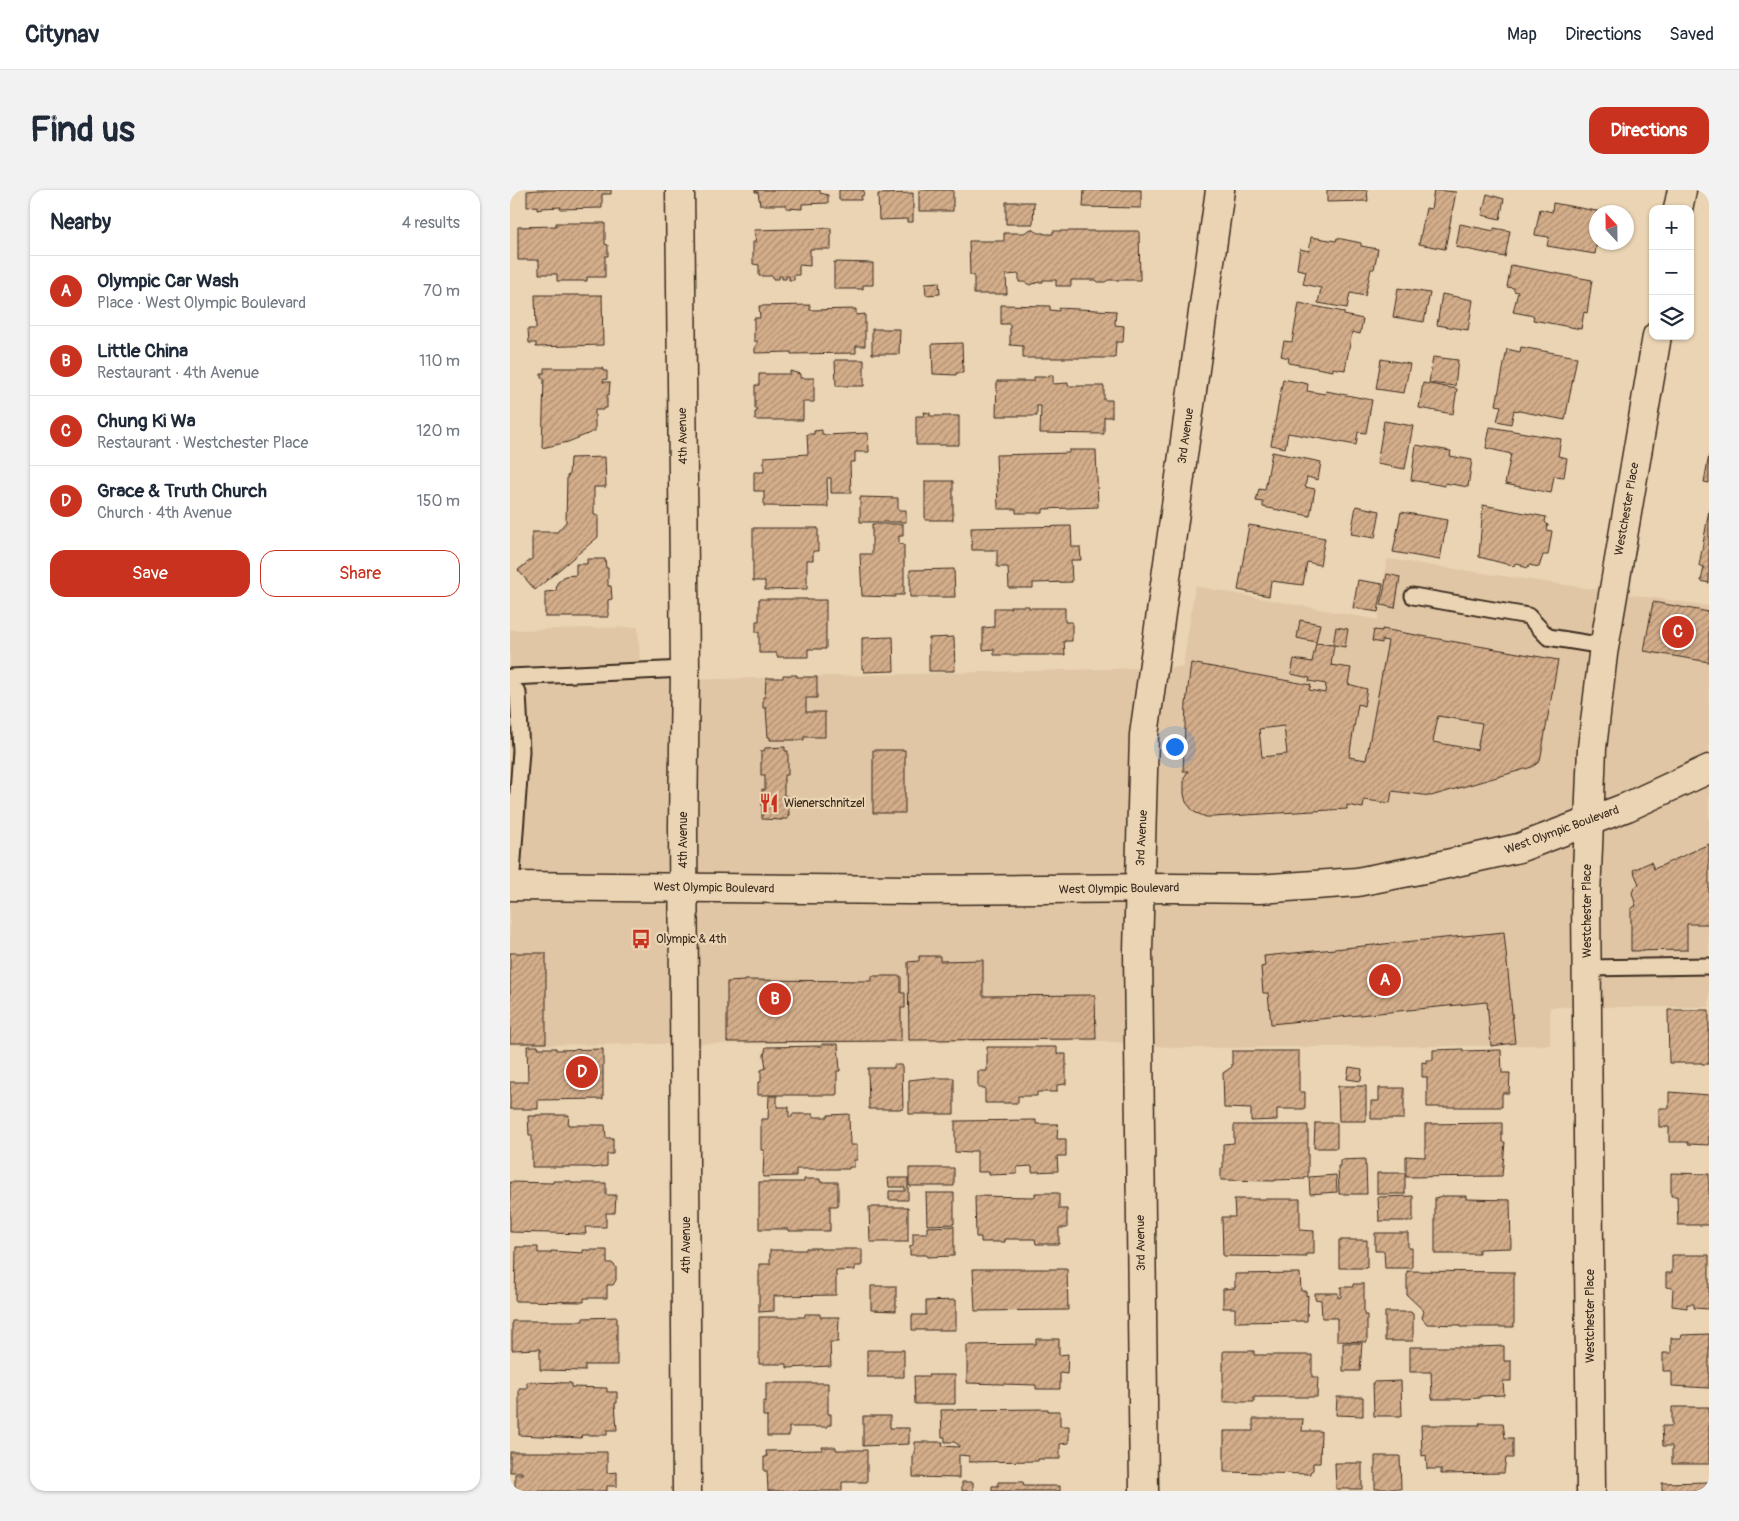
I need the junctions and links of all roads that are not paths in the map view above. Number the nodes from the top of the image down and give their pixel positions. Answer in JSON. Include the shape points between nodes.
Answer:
{"nodes":[{"id":1,"x":680,"y":190,"type":"edge"},
{"id":2,"x":1220,"y":190,"type":"edge"},
{"id":3,"x":1682,"y":190,"type":"edge"},
{"id":4,"x":1679,"y":205,"type":"edge"},
{"id":5,"x":1656,"y":340,"type":"edge"},
{"id":6,"x":1413,"y":596,"type":"dead end"},
{"id":7,"x":1604,"y":646,"type":"junction"},
{"id":8,"x":685,"y":669,"type":"junction"},
{"id":9,"x":510,"y":677,"type":"edge"},
{"id":10,"x":510,"y":683,"type":"edge"},
{"id":11,"x":1709,"y":769,"type":"edge"},
{"id":12,"x":1589,"y":820,"type":"junction"},
{"id":13,"x":511,"y":886,"type":"edge"},
{"id":14,"x":683,"y":888,"type":"junction"},
{"id":15,"x":1139,"y":888,"type":"junction"},
{"id":16,"x":1709,"y":966,"type":"edge"},
{"id":17,"x":1587,"y":968,"type":"junction"},
{"id":18,"x":687,"y":1491,"type":"edge"},
{"id":19,"x":1144,"y":1491,"type":"edge"},
{"id":20,"x":1591,"y":1491,"type":"edge"}],
"edges":[{"from":1,"to":8,"type":"street","name":"4th Avenue"},
{"from":2,"to":15,"type":"street","name":"3rd Avenue","via":[[1144,735]]},
{"from":3,"to":4,"type":"street"},
{"from":5,"to":7,"type":"street","name":"Westchester Place"},
{"from":6,"to":7,"type":"lane","via":[[1528,616],[1548,637]]},
{"from":7,"to":12,"type":"street","name":"Westchester Place","via":[[1593,727]]},
{"from":8,"to":9,"type":"lane"},
{"from":8,"to":14,"type":"street","name":"4th Avenue"},
{"from":10,"to":13,"type":"lane","via":[[518,693],[521,751]]},
{"from":11,"to":12,"type":"street","name":"West Olympic Boulevard","via":[[1627,807]]},
{"from":12,"to":15,"type":"street","name":"West Olympic Boulevard","via":[[1519,848],[1357,882],[1259,889]]},
{"from":12,"to":17,"type":"street","name":"Westchester Place"},
{"from":13,"to":14,"type":"street","name":"West Olympic Boulevard"},
{"from":14,"to":15,"type":"street","name":"West Olympic Boulevard"},
{"from":14,"to":18,"type":"street","name":"4th Avenue"},
{"from":15,"to":19,"type":"street","name":"3rd Avenue"},
{"from":16,"to":17,"type":"lane"},
{"from":17,"to":20,"type":"street","name":"Westchester Place"}]}
